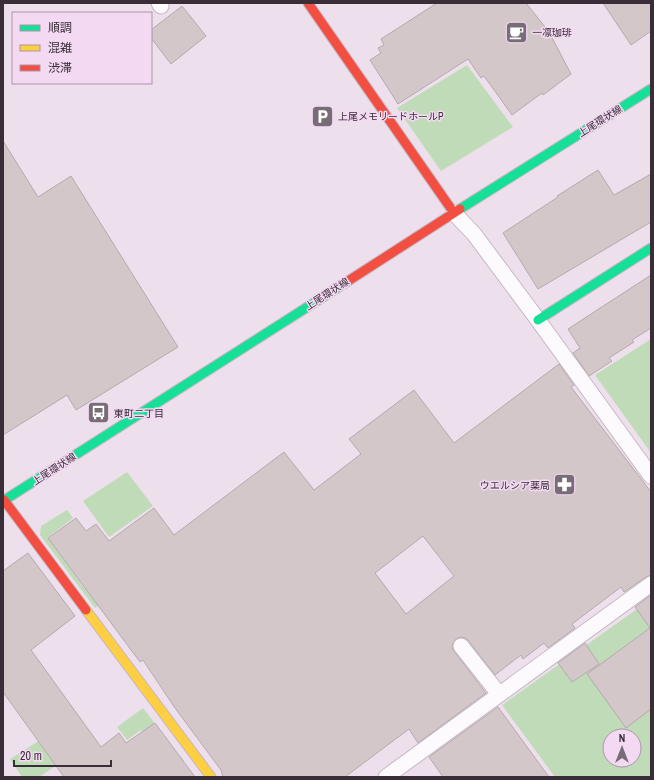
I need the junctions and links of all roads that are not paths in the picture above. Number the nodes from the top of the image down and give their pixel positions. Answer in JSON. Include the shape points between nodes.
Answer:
{"nodes":[{"id":1,"x":308,"y":3,"type":"edge"},
{"id":2,"x":651,"y":89,"type":"edge"},
{"id":3,"x":454,"y":213,"type":"junction"},
{"id":4,"x":651,"y":248,"type":"edge"},
{"id":5,"x":538,"y":320,"type":"junction"},
{"id":6,"x":651,"y":476,"type":"edge"},
{"id":7,"x":4,"y":501,"type":"edge"},
{"id":8,"x":651,"y":584,"type":"edge"},
{"id":9,"x":461,"y":646,"type":"dead end"},
{"id":10,"x":499,"y":694,"type":"junction"},
{"id":11,"x":211,"y":777,"type":"edge"},
{"id":12,"x":386,"y":777,"type":"edge"}],
"edges":[{"from":1,"to":3,"type":"main road"},
{"from":2,"to":3,"type":"main road","name":"上尾環状線"},
{"from":3,"to":5,"type":"lane","via":[[474,234]]},
{"from":3,"to":7,"type":"main road","name":"上尾環状線"},
{"from":4,"to":5,"type":"main road"},
{"from":5,"to":6,"type":"lane"},
{"from":7,"to":11,"type":"main road"},
{"from":8,"to":10,"type":"lane"},
{"from":9,"to":10,"type":"lane"},
{"from":10,"to":12,"type":"lane"}]}
